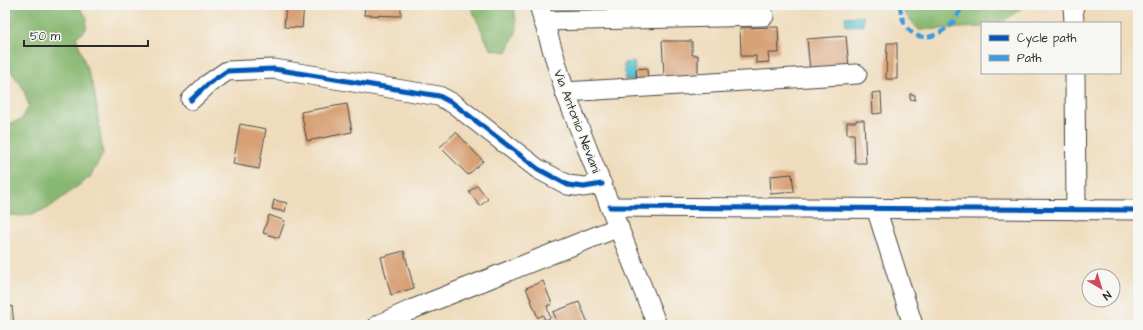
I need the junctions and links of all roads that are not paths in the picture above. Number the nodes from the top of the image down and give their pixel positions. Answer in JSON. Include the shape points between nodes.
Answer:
{"nodes":[{"id":1,"x":1074,"y":5,"type":"edge"},
{"id":2,"x":541,"y":13,"type":"edge"},
{"id":3,"x":764,"y":16,"type":"dead end"},
{"id":4,"x":1074,"y":22,"type":"edge"},
{"id":5,"x":857,"y":74,"type":"dead end"},
{"id":6,"x":1075,"y":74,"type":"edge"},
{"id":7,"x":565,"y":92,"type":"junction"},
{"id":8,"x":191,"y":100,"type":"dead end"},
{"id":9,"x":602,"y":184,"type":"junction"},
{"id":10,"x":1077,"y":202,"type":"junction"},
{"id":11,"x":610,"y":207,"type":"junction"},
{"id":12,"x":876,"y":208,"type":"junction"},
{"id":13,"x":1138,"y":210,"type":"edge"},
{"id":14,"x":619,"y":227,"type":"junction"},
{"id":15,"x":378,"y":325,"type":"edge"},
{"id":16,"x":657,"y":325,"type":"edge"},
{"id":17,"x":913,"y":325,"type":"edge"}],
"edges":[{"from":1,"to":4,"type":"street"},
{"from":2,"to":3,"type":"street"},
{"from":2,"to":7,"type":"street","name":"Via Antonio Neviani"},
{"from":5,"to":7,"type":"street"},
{"from":6,"to":10,"type":"street"},
{"from":7,"to":9,"type":"street","name":"Via Antonio Neviani"},
{"from":8,"to":9,"type":"street","via":[[227,71],[274,69],[439,96],[454,104],[538,169],[568,186]]},
{"from":9,"to":11,"type":"street","name":"Via Antonio Neviani"},
{"from":10,"to":12,"type":"street"},
{"from":10,"to":13,"type":"street"},
{"from":11,"to":12,"type":"street"},
{"from":11,"to":14,"type":"street","name":"Via Antonio Neviani"},
{"from":12,"to":17,"type":"street"},
{"from":14,"to":15,"type":"street"},
{"from":14,"to":16,"type":"street","name":"Via Antonio Neviani"}]}
